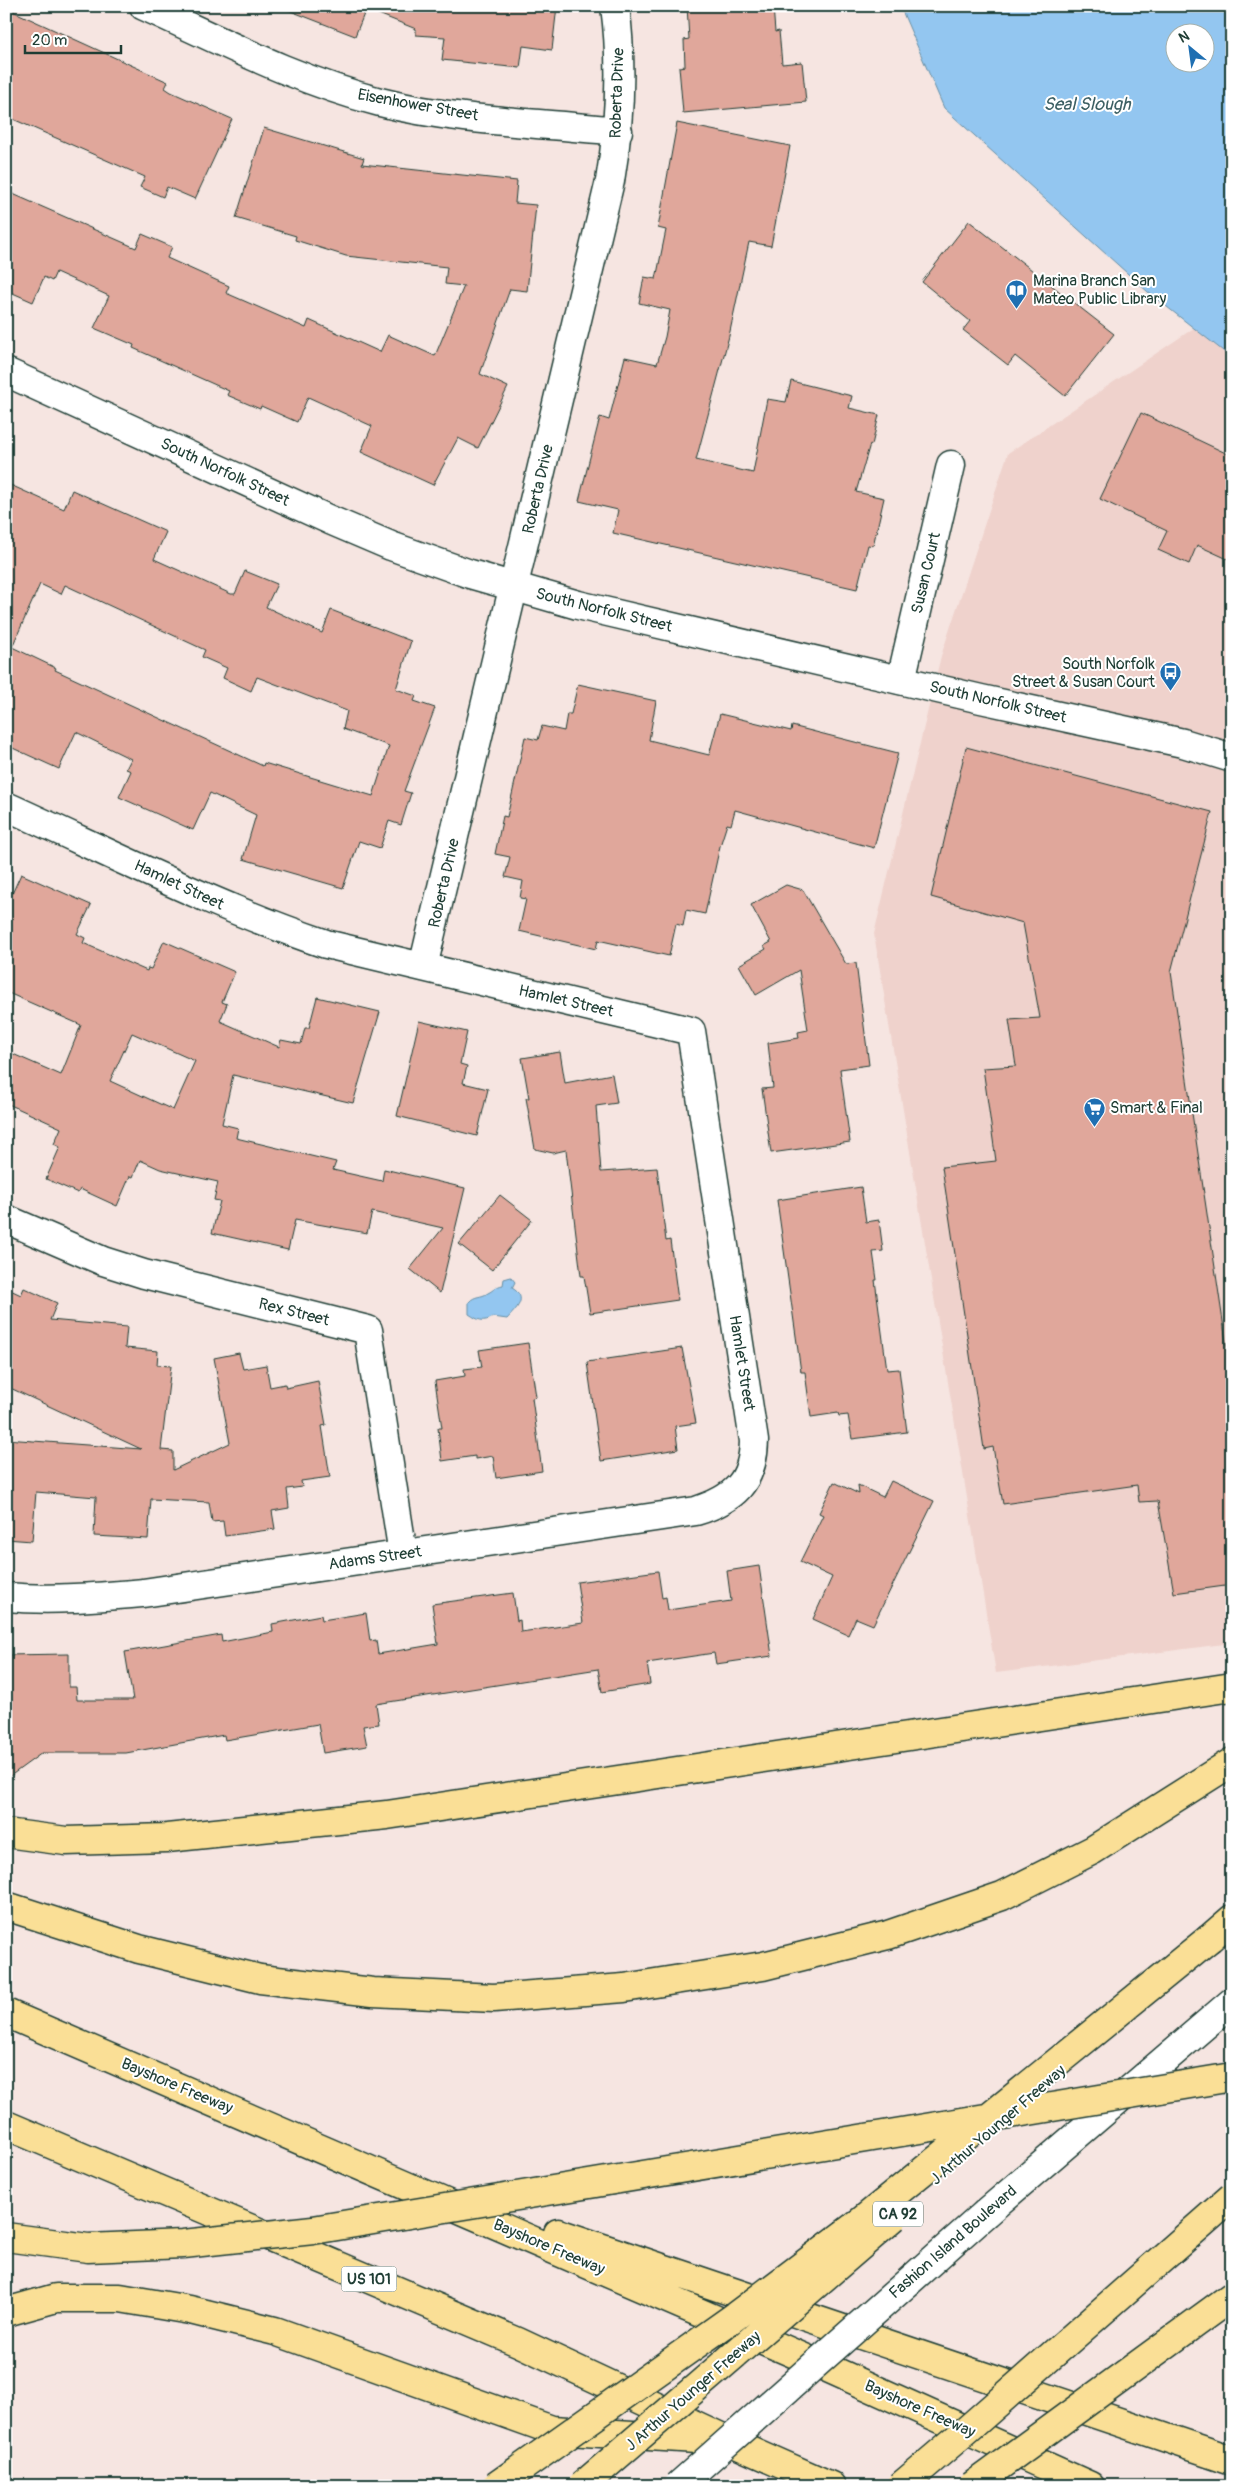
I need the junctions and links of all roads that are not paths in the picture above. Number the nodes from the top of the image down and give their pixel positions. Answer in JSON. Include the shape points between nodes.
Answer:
{"nodes":[{"id":1,"x":144,"y":6,"type":"edge"},
{"id":2,"x":615,"y":6,"type":"edge"},
{"id":3,"x":618,"y":131,"type":"junction"},
{"id":4,"x":6,"y":372,"type":"edge"},
{"id":5,"x":951,"y":465,"type":"dead end"},
{"id":6,"x":514,"y":588,"type":"junction"},
{"id":7,"x":901,"y":680,"type":"junction"},
{"id":8,"x":1232,"y":758,"type":"edge"},
{"id":9,"x":6,"y":806,"type":"edge"},
{"id":10,"x":423,"y":967,"type":"junction"},
{"id":11,"x":6,"y":1219,"type":"edge"},
{"id":12,"x":738,"y":1488,"type":"joint"},
{"id":13,"x":403,"y":1554,"type":"junction"},
{"id":14,"x":6,"y":1597,"type":"edge"},
{"id":15,"x":1232,"y":1687,"type":"edge"},
{"id":16,"x":1232,"y":1762,"type":"edge"},
{"id":17,"x":6,"y":1833,"type":"edge"},
{"id":18,"x":6,"y":1906,"type":"edge"},
{"id":19,"x":1232,"y":1919,"type":"edge"},
{"id":20,"x":1210,"y":1938,"type":"junction"},
{"id":21,"x":1232,"y":2002,"type":"edge"},
{"id":22,"x":6,"y":2013,"type":"edge"},
{"id":23,"x":1232,"y":2077,"type":"edge"},
{"id":24,"x":6,"y":2125,"type":"edge"},
{"id":25,"x":375,"y":2172,"type":"junction"},
{"id":26,"x":1232,"y":2197,"type":"edge"},
{"id":27,"x":6,"y":2236,"type":"edge"},
{"id":28,"x":1232,"y":2296,"type":"edge"},
{"id":29,"x":6,"y":2312,"type":"edge"},
{"id":30,"x":728,"y":2440,"type":"junction"},
{"id":31,"x":1232,"y":2460,"type":"edge"},
{"id":32,"x":496,"y":2486,"type":"edge"},
{"id":33,"x":582,"y":2486,"type":"edge"},
{"id":34,"x":678,"y":2486,"type":"edge"},
{"id":35,"x":831,"y":2486,"type":"edge"},
{"id":36,"x":900,"y":2486,"type":"edge"},
{"id":37,"x":972,"y":2486,"type":"edge"},
{"id":38,"x":1090,"y":2486,"type":"edge"}],
"edges":[{"from":1,"to":3,"type":"street","name":"Eisenhower Street","via":[[325,86],[381,102],[443,113]]},
{"from":2,"to":3,"type":"street","name":"Roberta Drive","via":[[621,83]]},
{"from":3,"to":6,"type":"street","name":"Roberta Drive","via":[[600,226]]},
{"from":4,"to":6,"type":"street","name":"South Norfolk Street","via":[[374,539],[454,570]]},
{"from":5,"to":7,"type":"street","name":"Susan Court"},
{"from":6,"to":7,"type":"street","name":"South Norfolk Street"},
{"from":6,"to":10,"type":"street","name":"Roberta Drive"},
{"from":7,"to":8,"type":"street","name":"South Norfolk Street","via":[[1183,743]]},
{"from":9,"to":10,"type":"street","name":"Hamlet Street","via":[[274,927],[326,944]]},
{"from":10,"to":12,"type":"street","name":"Hamlet Street","via":[[691,1031],[754,1441],[754,1458],[748,1475]]},
{"from":11,"to":13,"type":"street","name":"Rex Street","via":[[103,1261],[144,1274],[368,1330]]},
{"from":12,"to":13,"type":"street","name":"Adams Street","via":[[712,1506],[696,1511]]},
{"from":13,"to":14,"type":"street","name":"Adams Street","via":[[143,1593],[31,1600]]},
{"from":15,"to":17,"type":"highway","via":[[387,1814],[167,1838],[66,1841]]},
{"from":16,"to":18,"type":"highway","via":[[1093,1850],[1002,1896],[888,1935],[763,1966],[624,1988],[494,1998],[373,1992],[260,1979],[139,1949]]},
{"from":19,"to":20,"type":"highway","name":"J Arthur Younger Freeway","number":"CA 92"},
{"from":20,"to":32,"type":"highway","bridge":true,"via":[[851,2229],[733,2318]]},
{"from":20,"to":33,"type":"highway","name":"J Arthur Younger Freeway","number":"CA 92","bridge":true,"via":[[816,2286]]},
{"from":21,"to":34,"type":"street","name":"Fashion Island Boulevard","bridge":true,"via":[[986,2213]]},
{"from":22,"to":25,"type":"highway","name":"Bayshore Freeway"},
{"from":23,"to":27,"type":"highway","bridge":true,"via":[[313,2230],[184,2244],[88,2248]]},
{"from":24,"to":30,"type":"highway","number":"US 101","via":[[518,2342]]},
{"from":25,"to":31,"type":"highway"},
{"from":25,"to":38,"type":"highway","name":"Bayshore Freeway","via":[[823,2366]]},
{"from":26,"to":36,"type":"highway","bridge":true},
{"from":28,"to":37,"type":"highway","bridge":true},
{"from":29,"to":30,"type":"highway","via":[[56,2298],[120,2298],[190,2310],[275,2331],[552,2430]]},
{"from":30,"to":35,"type":"highway","number":"US 101"}]}
